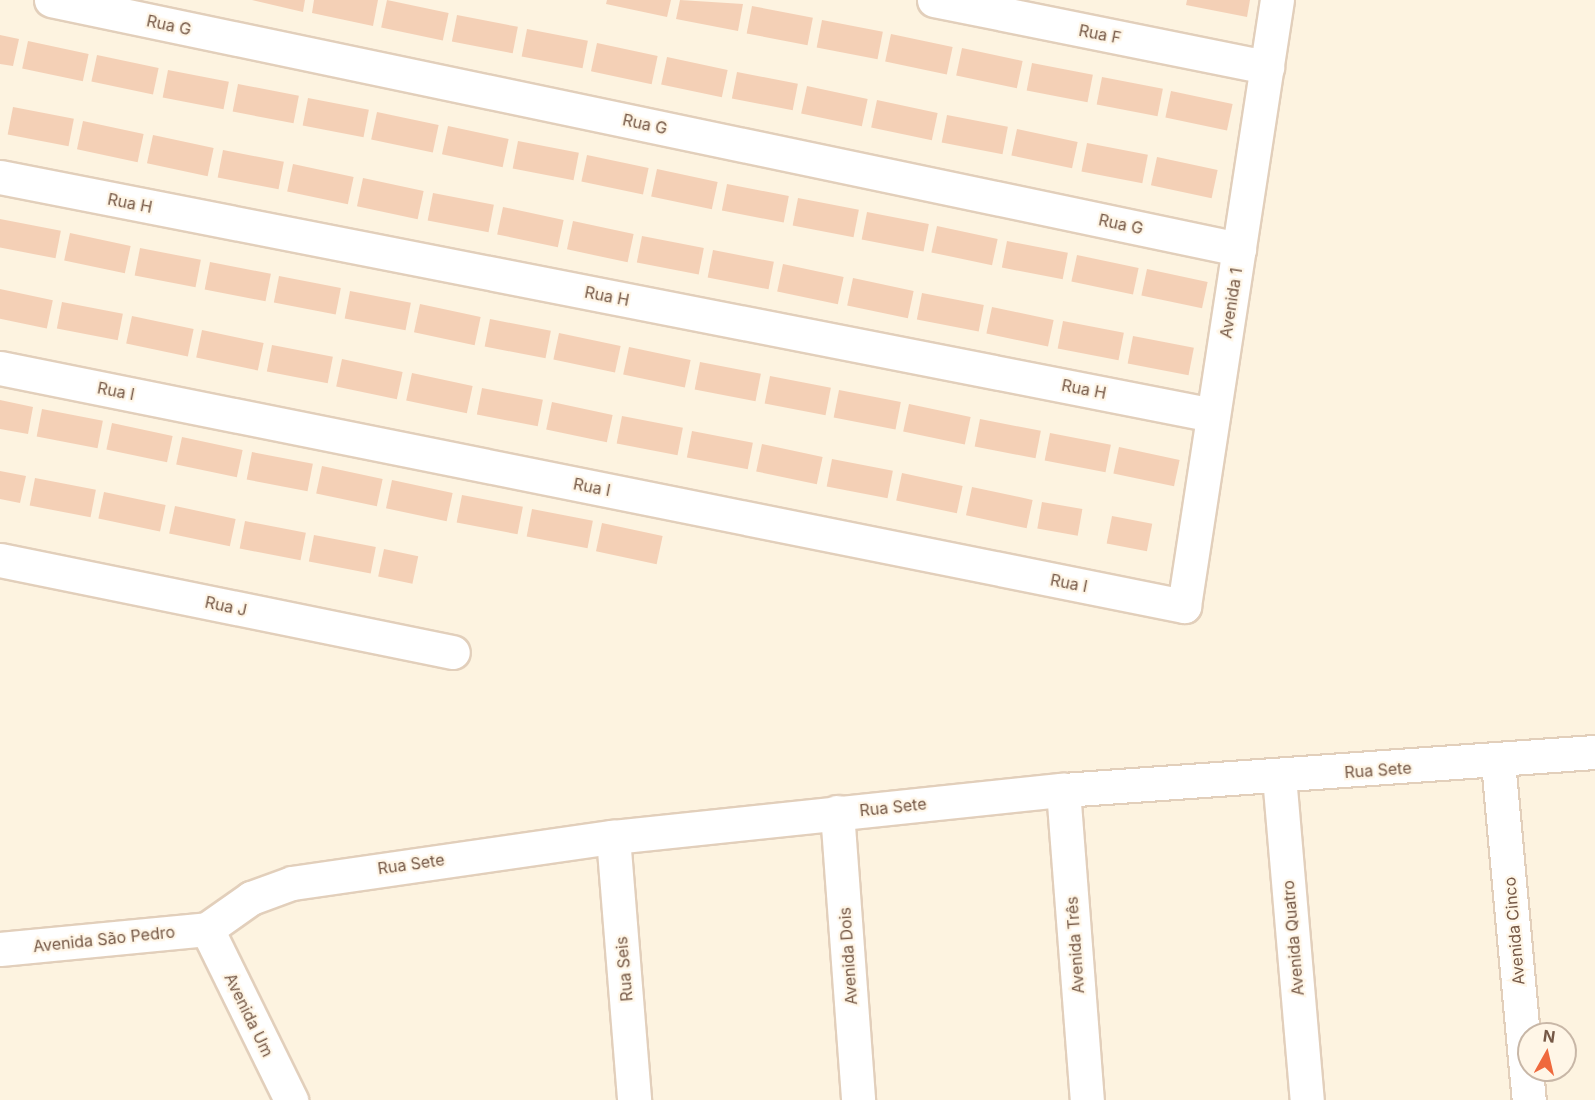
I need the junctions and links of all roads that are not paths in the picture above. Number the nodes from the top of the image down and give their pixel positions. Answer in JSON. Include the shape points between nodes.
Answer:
{"nodes":[{"id":1,"x":51,"y":0,"type":"edge"},
{"id":2,"x":934,"y":0,"type":"edge"},
{"id":3,"x":1277,"y":0,"type":"edge"},
{"id":4,"x":1267,"y":67,"type":"junction"},
{"id":5,"x":0,"y":177,"type":"edge"},
{"id":6,"x":1239,"y":249,"type":"junction"},
{"id":7,"x":0,"y":368,"type":"edge"},
{"id":8,"x":1213,"y":415,"type":"junction"},
{"id":9,"x":0,"y":560,"type":"edge"},
{"id":10,"x":1185,"y":606,"type":"joint"},
{"id":11,"x":453,"y":652,"type":"dead end"},
{"id":12,"x":1595,"y":752,"type":"edge"},
{"id":13,"x":1498,"y":762,"type":"junction"},
{"id":14,"x":1279,"y":776,"type":"junction"},
{"id":15,"x":1063,"y":790,"type":"junction"},
{"id":16,"x":837,"y":812,"type":"junction"},
{"id":17,"x":613,"y":837,"type":"junction"},
{"id":18,"x":207,"y":929,"type":"junction"},
{"id":19,"x":0,"y":949,"type":"edge"},
{"id":20,"x":291,"y":1100,"type":"edge"},
{"id":21,"x":634,"y":1100,"type":"edge"},
{"id":22,"x":858,"y":1100,"type":"edge"},
{"id":23,"x":1087,"y":1100,"type":"edge"},
{"id":24,"x":1307,"y":1100,"type":"edge"},
{"id":25,"x":1529,"y":1100,"type":"edge"}],
"edges":[{"from":1,"to":6,"type":"street","name":"Rua G"},
{"from":2,"to":4,"type":"street","name":"Rua F"},
{"from":3,"to":4,"type":"street","name":"Avenida 1"},
{"from":4,"to":6,"type":"street","name":"Avenida 1"},
{"from":5,"to":8,"type":"street","name":"Rua H"},
{"from":6,"to":8,"type":"street","name":"Avenida 1"},
{"from":7,"to":10,"type":"street","name":"Rua I"},
{"from":8,"to":10,"type":"street","name":"Avenida 1"},
{"from":9,"to":11,"type":"street","name":"Rua J"},
{"from":12,"to":13,"type":"street","name":"Rua Sete"},
{"from":13,"to":14,"type":"street","name":"Rua Sete"},
{"from":13,"to":25,"type":"street","name":"Avenida Cinco"},
{"from":14,"to":15,"type":"street","name":"Rua Sete"},
{"from":14,"to":24,"type":"street","name":"Avenida Quatro"},
{"from":15,"to":16,"type":"street","name":"Rua Sete"},
{"from":15,"to":23,"type":"street","name":"Avenida Três"},
{"from":16,"to":17,"type":"street","name":"Rua Sete"},
{"from":16,"to":22,"type":"street","name":"Avenida Dois"},
{"from":17,"to":18,"type":"street","name":"Rua Sete","via":[[292,883],[251,898]]},
{"from":17,"to":21,"type":"street","name":"Rua Seis"},
{"from":18,"to":19,"type":"street","name":"Avenida São Pedro"},
{"from":18,"to":20,"type":"street","name":"Avenida Um"}]}
